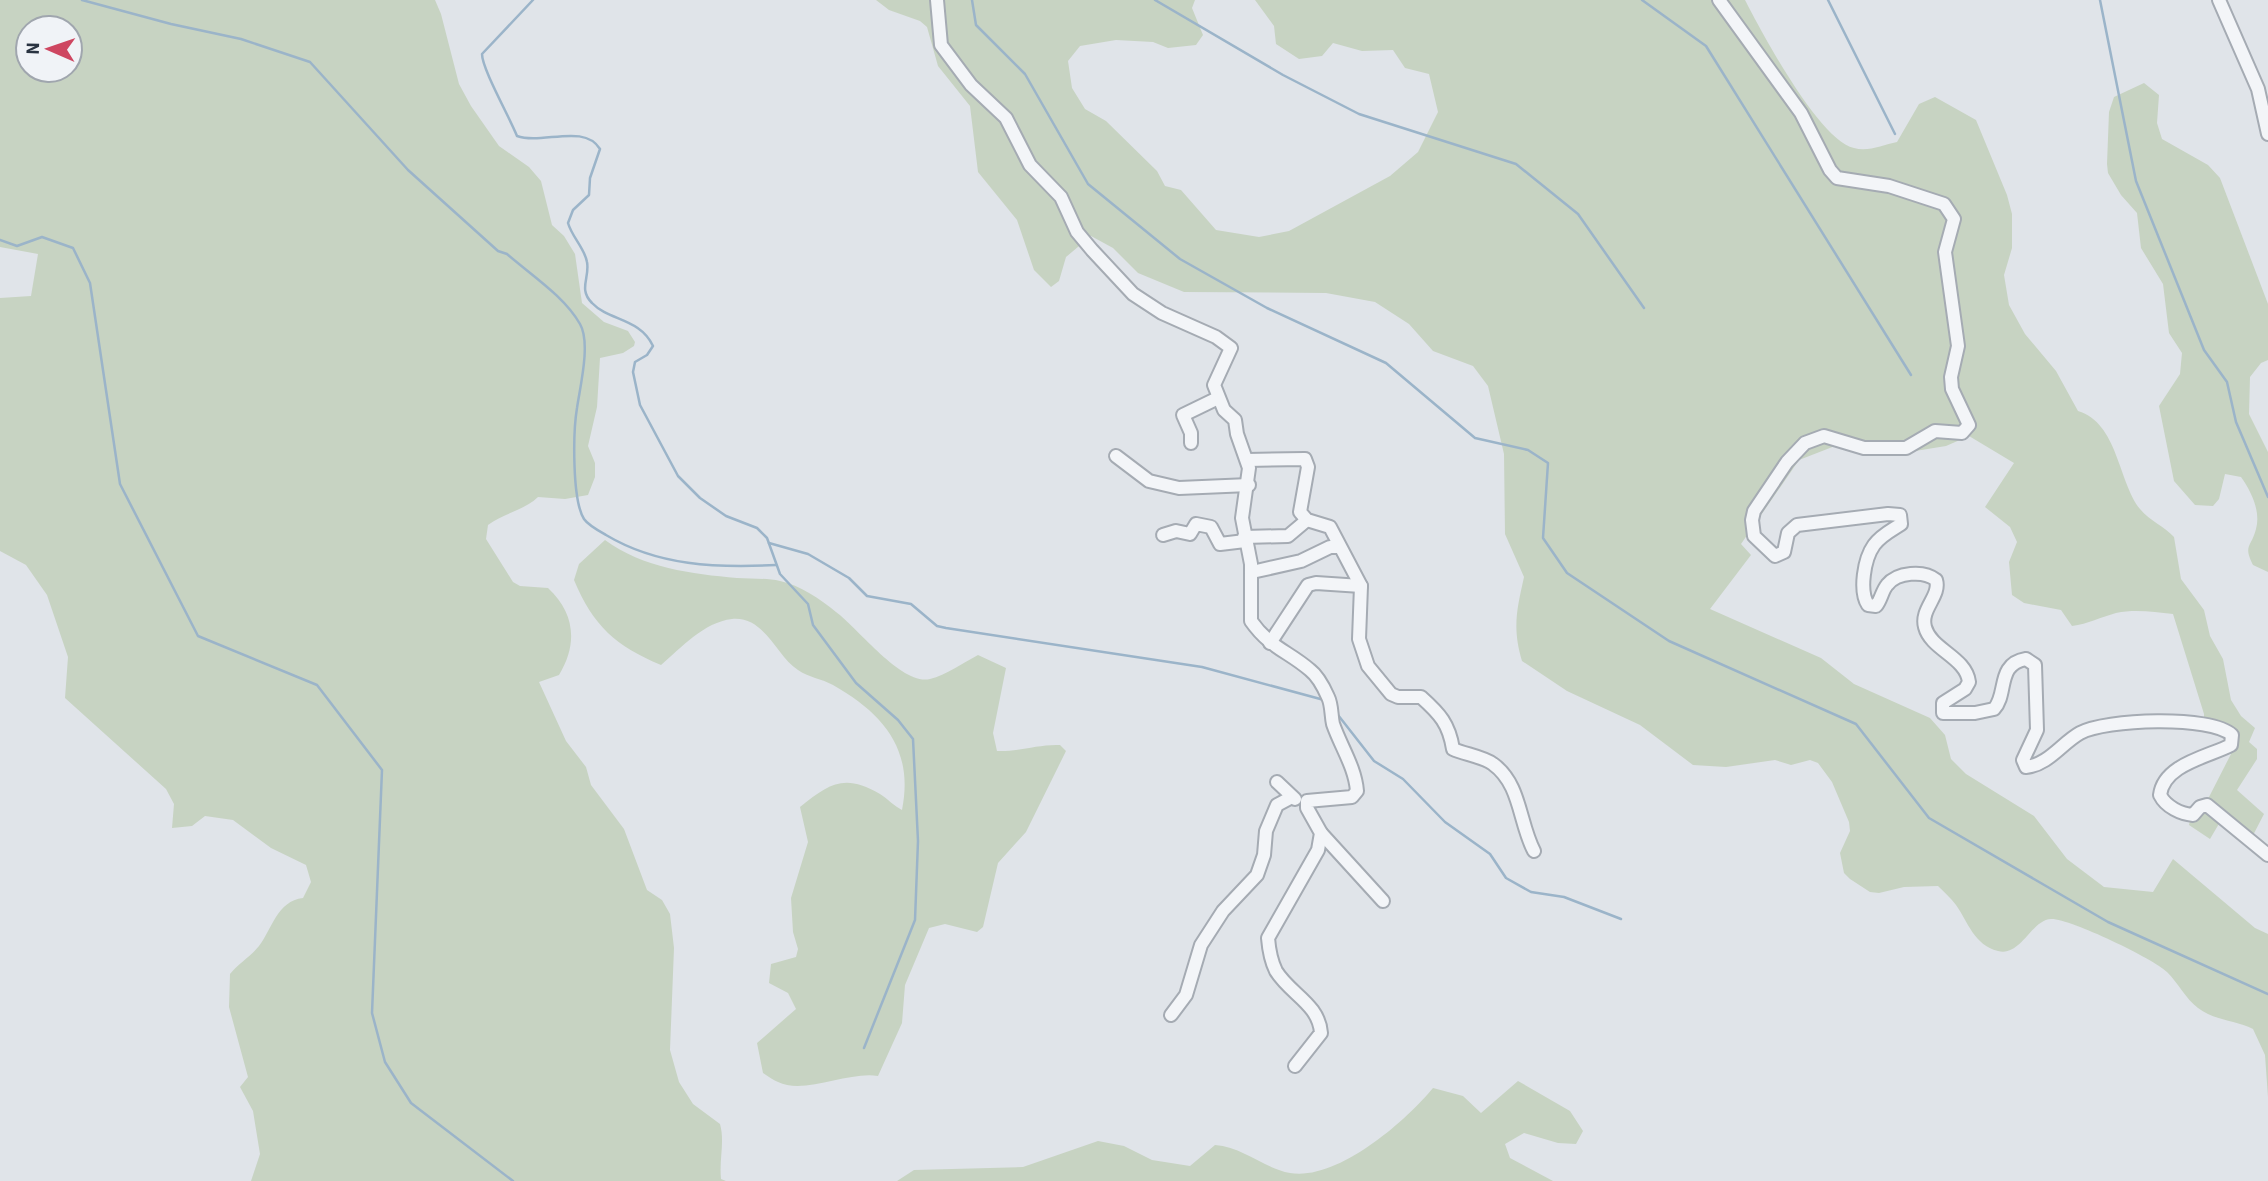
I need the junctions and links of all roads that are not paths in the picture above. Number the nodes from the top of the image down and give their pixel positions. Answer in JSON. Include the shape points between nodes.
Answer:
{"nodes":[{"id":1,"x":937,"y":0,"type":"edge"},
{"id":2,"x":1719,"y":0,"type":"edge"},
{"id":3,"x":2219,"y":0,"type":"edge"},
{"id":4,"x":2268,"y":134,"type":"edge"},
{"id":5,"x":1218,"y":398,"type":"junction"},
{"id":6,"x":1191,"y":443,"type":"dead end"},
{"id":7,"x":1115,"y":456,"type":"dead end"},
{"id":8,"x":1247,"y":460,"type":"junction"},
{"id":9,"x":1249,"y":485,"type":"junction"},
{"id":10,"x":1307,"y":520,"type":"junction"},
{"id":11,"x":1163,"y":535,"type":"dead end"},
{"id":12,"x":1245,"y":539,"type":"junction"},
{"id":13,"x":1339,"y":547,"type":"junction"},
{"id":14,"x":1252,"y":572,"type":"junction"},
{"id":15,"x":1361,"y":586,"type":"junction"},
{"id":16,"x":1270,"y":643,"type":"junction"},
{"id":17,"x":1277,"y":782,"type":"dead end"},
{"id":18,"x":1292,"y":797,"type":"junction"},
{"id":19,"x":1305,"y":804,"type":"junction"},
{"id":20,"x":1321,"y":833,"type":"junction"},
{"id":21,"x":1534,"y":851,"type":"dead end"},
{"id":22,"x":2268,"y":855,"type":"edge"},
{"id":23,"x":1384,"y":901,"type":"dead end"},
{"id":24,"x":1171,"y":1014,"type":"dead end"},
{"id":25,"x":1295,"y":1066,"type":"dead end"}],
"edges":[{"from":1,"to":5,"type":"street","via":[[940,45],[971,85],[1006,118],[1030,165],[1061,197],[1077,232],[1092,250],[1133,294],[1230,346],[1214,380]]},
{"from":2,"to":22,"type":"street","via":[[1801,113],[1837,178],[1889,186],[1950,209],[1954,219],[1945,252],[1958,346],[1951,377],[1954,399],[1969,425],[1962,433],[1935,431],[1906,448],[1864,448],[1824,436],[1805,443],[1761,498],[1752,520],[1754,536],[1775,556],[1784,552],[1788,533],[1797,524],[1900,515],[1901,524],[1885,533],[1868,556],[1864,598],[1868,605],[1876,606],[1888,584],[1906,575],[1936,580],[1924,625],[1931,638],[1965,670],[1969,682],[1965,690],[1943,703],[1943,713],[1994,709],[2005,673],[2020,660],[2031,659],[2037,730],[2023,760],[2026,767],[2039,764],[2077,734],[2090,730],[2151,721],[2222,728],[2232,735],[2231,746],[2175,771],[2160,795],[2167,805],[2187,815],[2207,805]]},
{"from":3,"to":4,"type":"street","via":[[2258,89]]},
{"from":5,"to":6,"type":"street","via":[[1183,415]]},
{"from":5,"to":8,"type":"street","via":[[1236,420]]},
{"from":7,"to":9,"type":"street","via":[[1149,481],[1179,488]]},
{"from":8,"to":9,"type":"street"},
{"from":8,"to":10,"type":"street","via":[[1305,459],[1308,467],[1300,512]]},
{"from":9,"to":12,"type":"street","via":[[1242,519]]},
{"from":10,"to":12,"type":"street","via":[[1288,536]]},
{"from":10,"to":13,"type":"street","via":[[1330,527]]},
{"from":11,"to":12,"type":"street","via":[[1176,531],[1190,534],[1196,524],[1211,527],[1220,544]]},
{"from":12,"to":14,"type":"street"},
{"from":13,"to":14,"type":"street"},
{"from":13,"to":15,"type":"street"},
{"from":14,"to":16,"type":"street","via":[[1251,621]]},
{"from":15,"to":16,"type":"street","via":[[1308,585]]},
{"from":15,"to":21,"type":"street","via":[[1359,639],[1368,666],[1391,694],[1421,697],[1443,717],[1453,749],[1492,763],[1504,775],[1519,799],[1523,827]]},
{"from":16,"to":19,"type":"street","via":[[1310,669],[1330,700],[1331,715],[1352,767],[1357,791],[1352,797],[1311,799]]},
{"from":17,"to":18,"type":"street"},
{"from":18,"to":19,"type":"street"},
{"from":18,"to":24,"type":"street","via":[[1277,805],[1266,831],[1257,876],[1223,911],[1201,945],[1186,995]]},
{"from":19,"to":20,"type":"street"},
{"from":20,"to":23,"type":"street"},
{"from":20,"to":25,"type":"street","via":[[1318,850],[1268,939],[1277,972],[1320,1024],[1321,1033]]}]}
